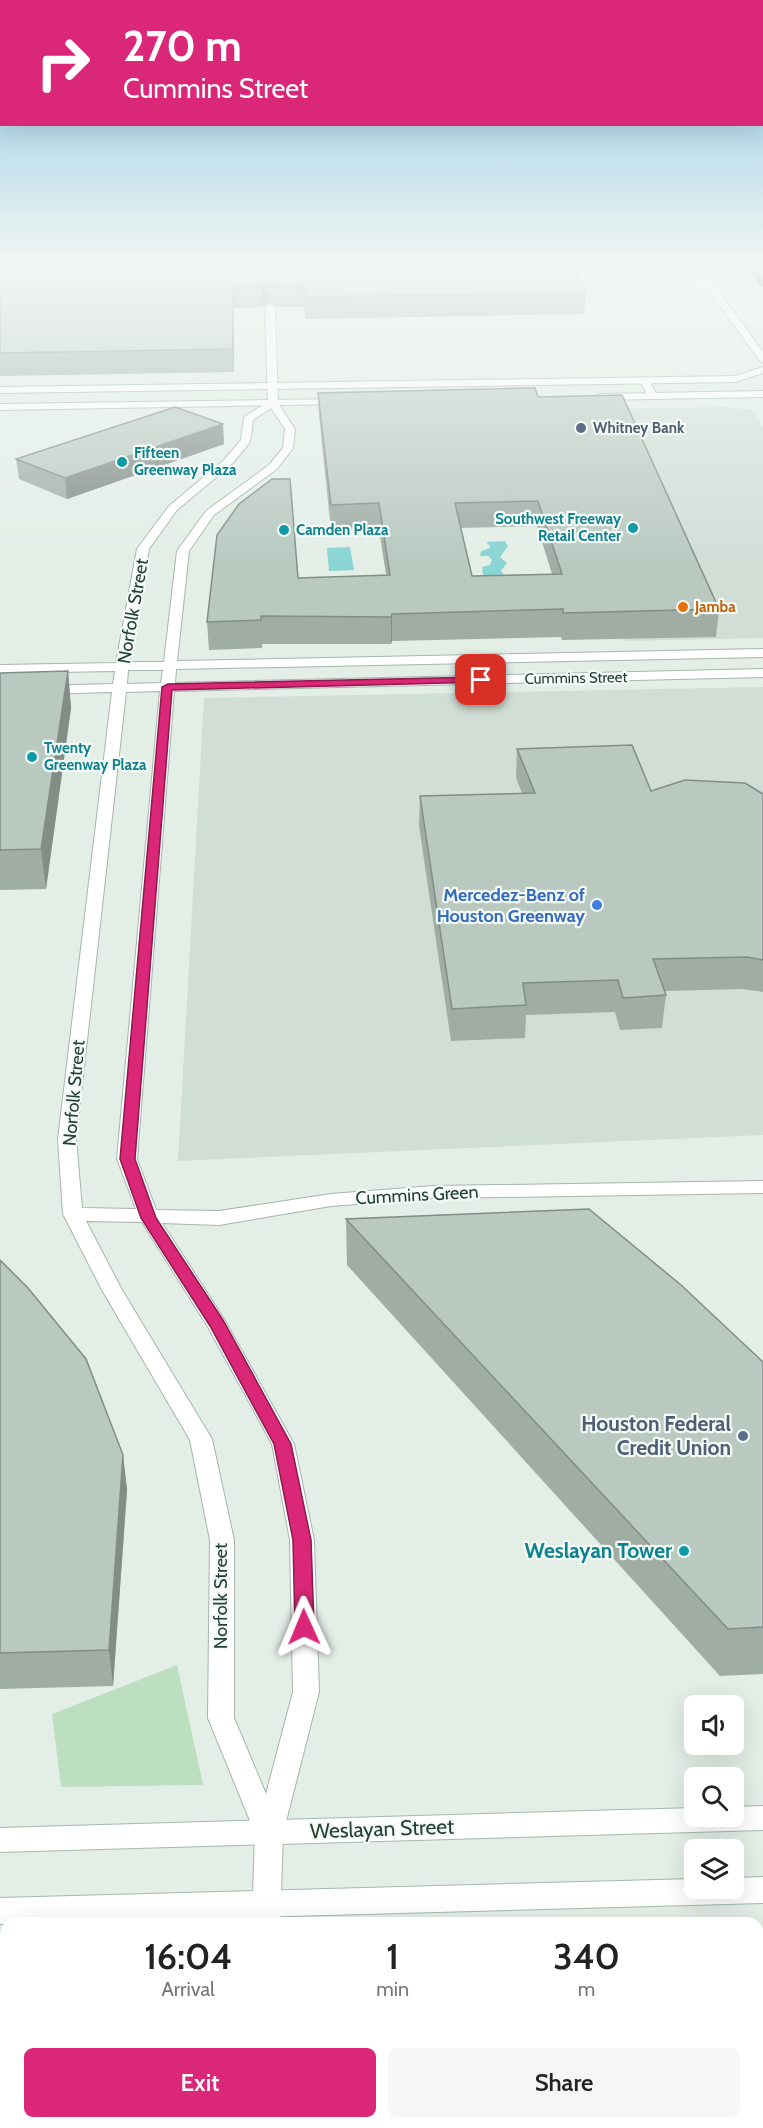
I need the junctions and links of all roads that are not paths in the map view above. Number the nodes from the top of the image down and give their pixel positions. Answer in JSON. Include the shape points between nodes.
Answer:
{"nodes":[{"id":1,"x":271,"y":365,"type":"edge"},
{"id":2,"x":763,"y":370,"type":"edge"},
{"id":3,"x":645,"y":381,"type":"junction"},
{"id":4,"x":610,"y":382,"type":"junction"},
{"id":5,"x":272,"y":387,"type":"junction"},
{"id":6,"x":0,"y":390,"type":"edge"},
{"id":7,"x":763,"y":394,"type":"edge"},
{"id":8,"x":442,"y":396,"type":"edge"},
{"id":9,"x":653,"y":396,"type":"junction"},
{"id":10,"x":588,"y":398,"type":"edge"},
{"id":11,"x":353,"y":402,"type":"edge"},
{"id":12,"x":273,"y":403,"type":"junction"},
{"id":13,"x":0,"y":407,"type":"edge"},
{"id":14,"x":763,"y":653,"type":"edge"},
{"id":15,"x":642,"y":656,"type":"junction"},
{"id":16,"x":169,"y":666,"type":"junction"},
{"id":17,"x":122,"y":667,"type":"junction"},
{"id":18,"x":0,"y":669,"type":"edge"},
{"id":19,"x":763,"y":673,"type":"edge"},
{"id":20,"x":649,"y":676,"type":"junction"},
{"id":21,"x":168,"y":687,"type":"junction"},
{"id":22,"x":120,"y":688,"type":"junction"},
{"id":23,"x":0,"y":692,"type":"edge"},
{"id":24,"x":763,"y":1187,"type":"edge"},
{"id":25,"x":73,"y":1214,"type":"junction"},
{"id":26,"x":149,"y":1218,"type":"junction"},
{"id":27,"x":763,"y":1818,"type":"edge"},
{"id":28,"x":268,"y":1833,"type":"junction"},
{"id":29,"x":0,"y":1840,"type":"edge"},
{"id":30,"x":763,"y":1890,"type":"edge"},
{"id":31,"x":0,"y":1911,"type":"edge"},
{"id":32,"x":266,"y":1912,"type":"edge"}],
"edges":[{"from":1,"to":5,"type":"street","name":"Norfolk Street"},
{"from":2,"to":3,"type":"street","via":[[736,379]]},
{"from":3,"to":4,"type":"street"},
{"from":3,"to":9,"type":"street"},
{"from":4,"to":5,"type":"street"},
{"from":4,"to":8,"type":"street","via":[[550,392]]},
{"from":5,"to":6,"type":"street"},
{"from":5,"to":12,"type":"street","name":"Norfolk Street"},
{"from":7,"to":9,"type":"street"},
{"from":9,"to":10,"type":"street"},
{"from":11,"to":12,"type":"street"},
{"from":12,"to":13,"type":"street"},
{"from":12,"to":16,"type":"street","name":"Norfolk Street","via":[[290,429],[288,448],[273,467],[210,513],[183,551]]},
{"from":12,"to":17,"type":"street","name":"Norfolk Street","via":[[248,419],[246,441],[228,462],[173,508],[143,549]]},
{"from":14,"to":15,"type":"street","name":"Cummins Street"},
{"from":15,"to":16,"type":"street","name":"Cummins Street"},
{"from":15,"to":20,"type":"street","name":"Cummins Street"},
{"from":16,"to":17,"type":"street","name":"Cummins Street"},
{"from":16,"to":21,"type":"street","name":"Norfolk Street"},
{"from":17,"to":18,"type":"street","name":"Cummins Street"},
{"from":17,"to":22,"type":"street","name":"Norfolk Street"},
{"from":19,"to":20,"type":"street","name":"Cummins Street"},
{"from":20,"to":21,"type":"street","name":"Cummins Street"},
{"from":21,"to":22,"type":"street","name":"Cummins Street"},
{"from":21,"to":26,"type":"street","name":"Norfolk Street","via":[[127,1159]]},
{"from":22,"to":23,"type":"street","name":"Cummins Street"},
{"from":22,"to":25,"type":"street","name":"Norfolk Street","via":[[67,1139]]},
{"from":24,"to":26,"type":"street","name":"Cummins Green","via":[[434,1192],[331,1200],[219,1218]]},
{"from":25,"to":26,"type":"street","name":"Cummins Green"},
{"from":25,"to":28,"type":"street","name":"Norfolk Street","via":[[112,1290],[201,1439],[222,1540],[221,1718]]},
{"from":26,"to":28,"type":"street","name":"Norfolk Street","via":[[217,1324],[283,1444],[302,1540],[306,1692]]},
{"from":27,"to":28,"type":"street","name":"Weslayan Street"},
{"from":28,"to":29,"type":"street","name":"Weslayan Street"},
{"from":28,"to":32,"type":"street","name":"Norfolk Street"},
{"from":30,"to":32,"type":"street"},
{"from":31,"to":32,"type":"street"}]}
